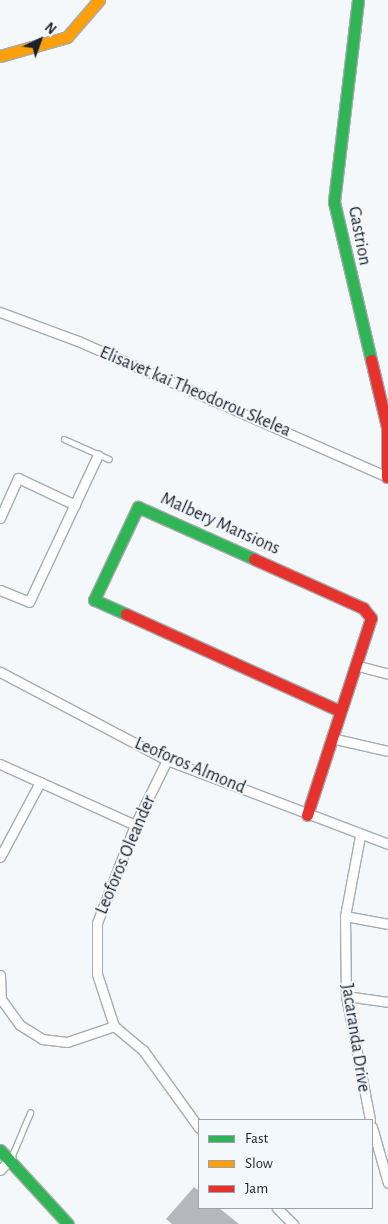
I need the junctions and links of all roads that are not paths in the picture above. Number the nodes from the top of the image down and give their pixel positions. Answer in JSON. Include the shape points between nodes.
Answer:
{"nodes":[{"id":1,"x":99,"y":0,"type":"edge"},
{"id":2,"x":358,"y":0,"type":"edge"},
{"id":3,"x":0,"y":56,"type":"edge"},
{"id":4,"x":0,"y":312,"type":"edge"},
{"id":5,"x":64,"y":439,"type":"dead end"},
{"id":6,"x":98,"y":455,"type":"junction"},
{"id":7,"x":109,"y":459,"type":"dead end"},
{"id":8,"x":388,"y":477,"type":"edge"},
{"id":9,"x":75,"y":505,"type":"junction"},
{"id":10,"x":0,"y":518,"type":"edge"},
{"id":11,"x":0,"y":590,"type":"edge"},
{"id":12,"x":355,"y":665,"type":"junction"},
{"id":13,"x":0,"y":672,"type":"edge"},
{"id":14,"x":388,"y":674,"type":"edge"},
{"id":15,"x":340,"y":711,"type":"junction"},
{"id":16,"x":331,"y":738,"type":"junction"},
{"id":17,"x":388,"y":750,"type":"edge"},
{"id":18,"x":167,"y":760,"type":"junction"},
{"id":19,"x":0,"y":764,"type":"edge"},
{"id":20,"x":40,"y":782,"type":"junction"},
{"id":21,"x":307,"y":815,"type":"junction"},
{"id":22,"x":135,"y":825,"type":"junction"},
{"id":23,"x":360,"y":836,"type":"junction"},
{"id":24,"x":388,"y":844,"type":"edge"},
{"id":25,"x":0,"y":857,"type":"edge"},
{"id":26,"x":345,"y":916,"type":"junction"},
{"id":27,"x":388,"y":924,"type":"edge"},
{"id":28,"x":0,"y":975,"type":"edge"},
{"id":29,"x":346,"y":996,"type":"junction"},
{"id":30,"x":388,"y":1002,"type":"edge"},
{"id":31,"x":114,"y":1026,"type":"junction"},
{"id":32,"x":30,"y":1113,"type":"dead end"},
{"id":33,"x":370,"y":1119,"type":"edge"},
{"id":34,"x":198,"y":1127,"type":"edge"},
{"id":35,"x":373,"y":1130,"type":"edge"},
{"id":36,"x":0,"y":1142,"type":"edge"},
{"id":37,"x":7,"y":1155,"type":"edge"},
{"id":38,"x":0,"y":1170,"type":"edge"},
{"id":39,"x":388,"y":1183,"type":"edge"},
{"id":40,"x":278,"y":1209,"type":"edge"},
{"id":41,"x":68,"y":1224,"type":"edge"},
{"id":42,"x":293,"y":1224,"type":"edge"}],
"edges":[{"from":1,"to":3,"type":"street","via":[[67,37]]},
{"from":2,"to":8,"type":"street","name":"Gastrion","via":[[334,202],[359,322],[385,418]]},
{"from":4,"to":8,"type":"street","name":"Elisavet kai Theodorou Skelea","via":[[87,345]]},
{"from":5,"to":6,"type":"lane"},
{"from":6,"to":7,"type":"lane"},
{"from":6,"to":9,"type":"street"},
{"from":9,"to":10,"type":"street","via":[[18,478]]},
{"from":9,"to":11,"type":"street","via":[[30,602]]},
{"from":12,"to":14,"type":"street"},
{"from":12,"to":15,"type":"street","name":"Malbery Mansions"},
{"from":12,"to":15,"type":"street","name":"Malbery Mansions","via":[[372,618],[363,608],[138,506],[94,600]]},
{"from":13,"to":18,"type":"street","name":"Leoforos Almond"},
{"from":15,"to":16,"type":"street","name":"Malbery Mansions"},
{"from":16,"to":17,"type":"street"},
{"from":16,"to":21,"type":"street","name":"Malbery Mansions"},
{"from":18,"to":21,"type":"street","name":"Leoforos Almond"},
{"from":18,"to":22,"type":"street","name":"Leoforos Oleander"},
{"from":19,"to":20,"type":"street"},
{"from":20,"to":22,"type":"street"},
{"from":20,"to":25,"type":"street"},
{"from":21,"to":23,"type":"street","name":"Leoforos Almond"},
{"from":22,"to":31,"type":"street","name":"Leoforos Oleander","via":[[97,923],[98,974]]},
{"from":23,"to":24,"type":"street","name":"Leoforos Almond"},
{"from":23,"to":26,"type":"street","name":"Jacaranda Drive"},
{"from":26,"to":27,"type":"street"},
{"from":26,"to":29,"type":"street","name":"Jacaranda Drive"},
{"from":28,"to":31,"type":"street","via":[[1,998],[20,1025],[42,1039],[67,1042]]},
{"from":29,"to":30,"type":"street"},
{"from":29,"to":33,"type":"street","name":"Jacaranda Drive"},
{"from":31,"to":34,"type":"street","via":[[143,1050]]},
{"from":32,"to":37,"type":"lane"},
{"from":35,"to":39,"type":"street"},
{"from":36,"to":37,"type":"street"},
{"from":37,"to":38,"type":"street"},
{"from":37,"to":41,"type":"street"},
{"from":40,"to":42,"type":"street"}]}
